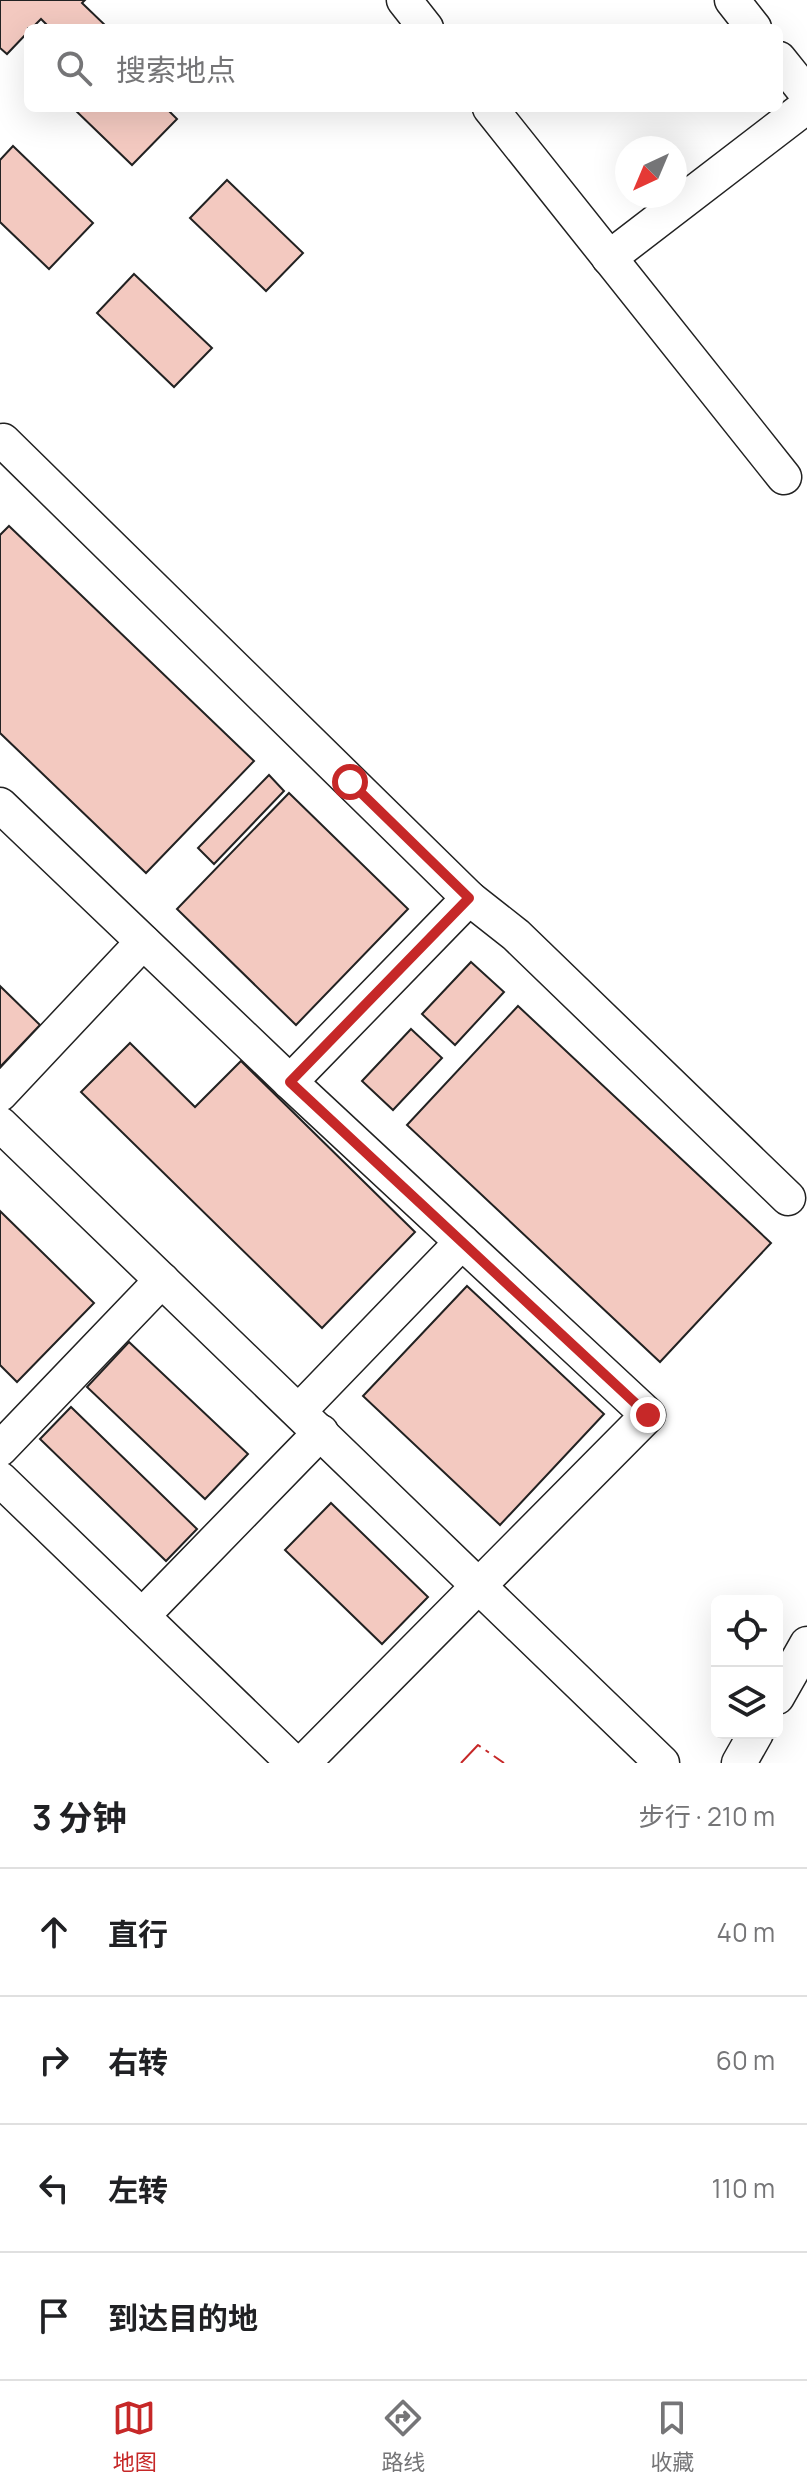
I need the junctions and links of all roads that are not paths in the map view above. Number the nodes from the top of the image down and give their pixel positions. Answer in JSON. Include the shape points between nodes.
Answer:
{"nodes":[{"id":1,"x":732,"y":0,"type":"edge"},
{"id":2,"x":751,"y":24,"type":"edge"},
{"id":3,"x":783,"y":64,"type":"edge"},
{"id":4,"x":807,"y":94,"type":"edge"},
{"id":5,"x":807,"y":106,"type":"edge"},
{"id":6,"x":493,"y":112,"type":"edge"},
{"id":7,"x":609,"y":258,"type":"junction"},
{"id":8,"x":0,"y":443,"type":"edge"},
{"id":9,"x":784,"y":477,"type":"dead end"},
{"id":10,"x":0,"y":805,"type":"edge"},
{"id":11,"x":469,"y":898,"type":"junction"},
{"id":12,"x":143,"y":942,"type":"junction"},
{"id":13,"x":290,"y":1082,"type":"junction"},
{"id":14,"x":0,"y":1094,"type":"edge"},
{"id":15,"x":0,"y":1124,"type":"edge"},
{"id":16,"x":788,"y":1198,"type":"dead end"},
{"id":17,"x":462,"y":1242,"type":"junction"},
{"id":18,"x":162,"y":1280,"type":"junction"},
{"id":19,"x":310,"y":1422,"type":"junction"},
{"id":20,"x":0,"y":1449,"type":"edge"},
{"id":21,"x":0,"y":1479,"type":"edge"},
{"id":22,"x":479,"y":1584,"type":"junction"},
{"id":23,"x":142,"y":1616,"type":"junction"},
{"id":24,"x":807,"y":1644,"type":"edge"},
{"id":25,"x":783,"y":1686,"type":"edge"},
{"id":26,"x":753,"y":1739,"type":"edge"},
{"id":27,"x":294,"y":1763,"type":"edge"},
{"id":28,"x":303,"y":1763,"type":"edge"},
{"id":29,"x":662,"y":1763,"type":"edge"},
{"id":30,"x":739,"y":1763,"type":"edge"}],
"edges":[{"from":1,"to":2,"type":"lane"},
{"from":3,"to":4,"type":"lane"},
{"from":5,"to":7,"type":"lane"},
{"from":6,"to":7,"type":"lane"},
{"from":7,"to":9,"type":"lane"},
{"from":8,"to":11,"type":"lane"},
{"from":10,"to":12,"type":"lane"},
{"from":11,"to":13,"type":"lane"},
{"from":11,"to":16,"type":"lane","via":[[516,935]]},
{"from":12,"to":13,"type":"lane"},
{"from":12,"to":14,"type":"lane"},
{"from":13,"to":17,"type":"lane"},
{"from":15,"to":18,"type":"lane"},
{"from":17,"to":19,"type":"lane"},
{"from":17,"to":22,"type":"lane","via":[[648,1415]]},
{"from":18,"to":19,"type":"lane"},
{"from":18,"to":20,"type":"lane"},
{"from":19,"to":22,"type":"lane"},
{"from":19,"to":23,"type":"lane"},
{"from":21,"to":23,"type":"lane"},
{"from":22,"to":28,"type":"lane"},
{"from":22,"to":29,"type":"lane"},
{"from":23,"to":27,"type":"lane"},
{"from":24,"to":25,"type":"lane"},
{"from":26,"to":30,"type":"lane"}]}
